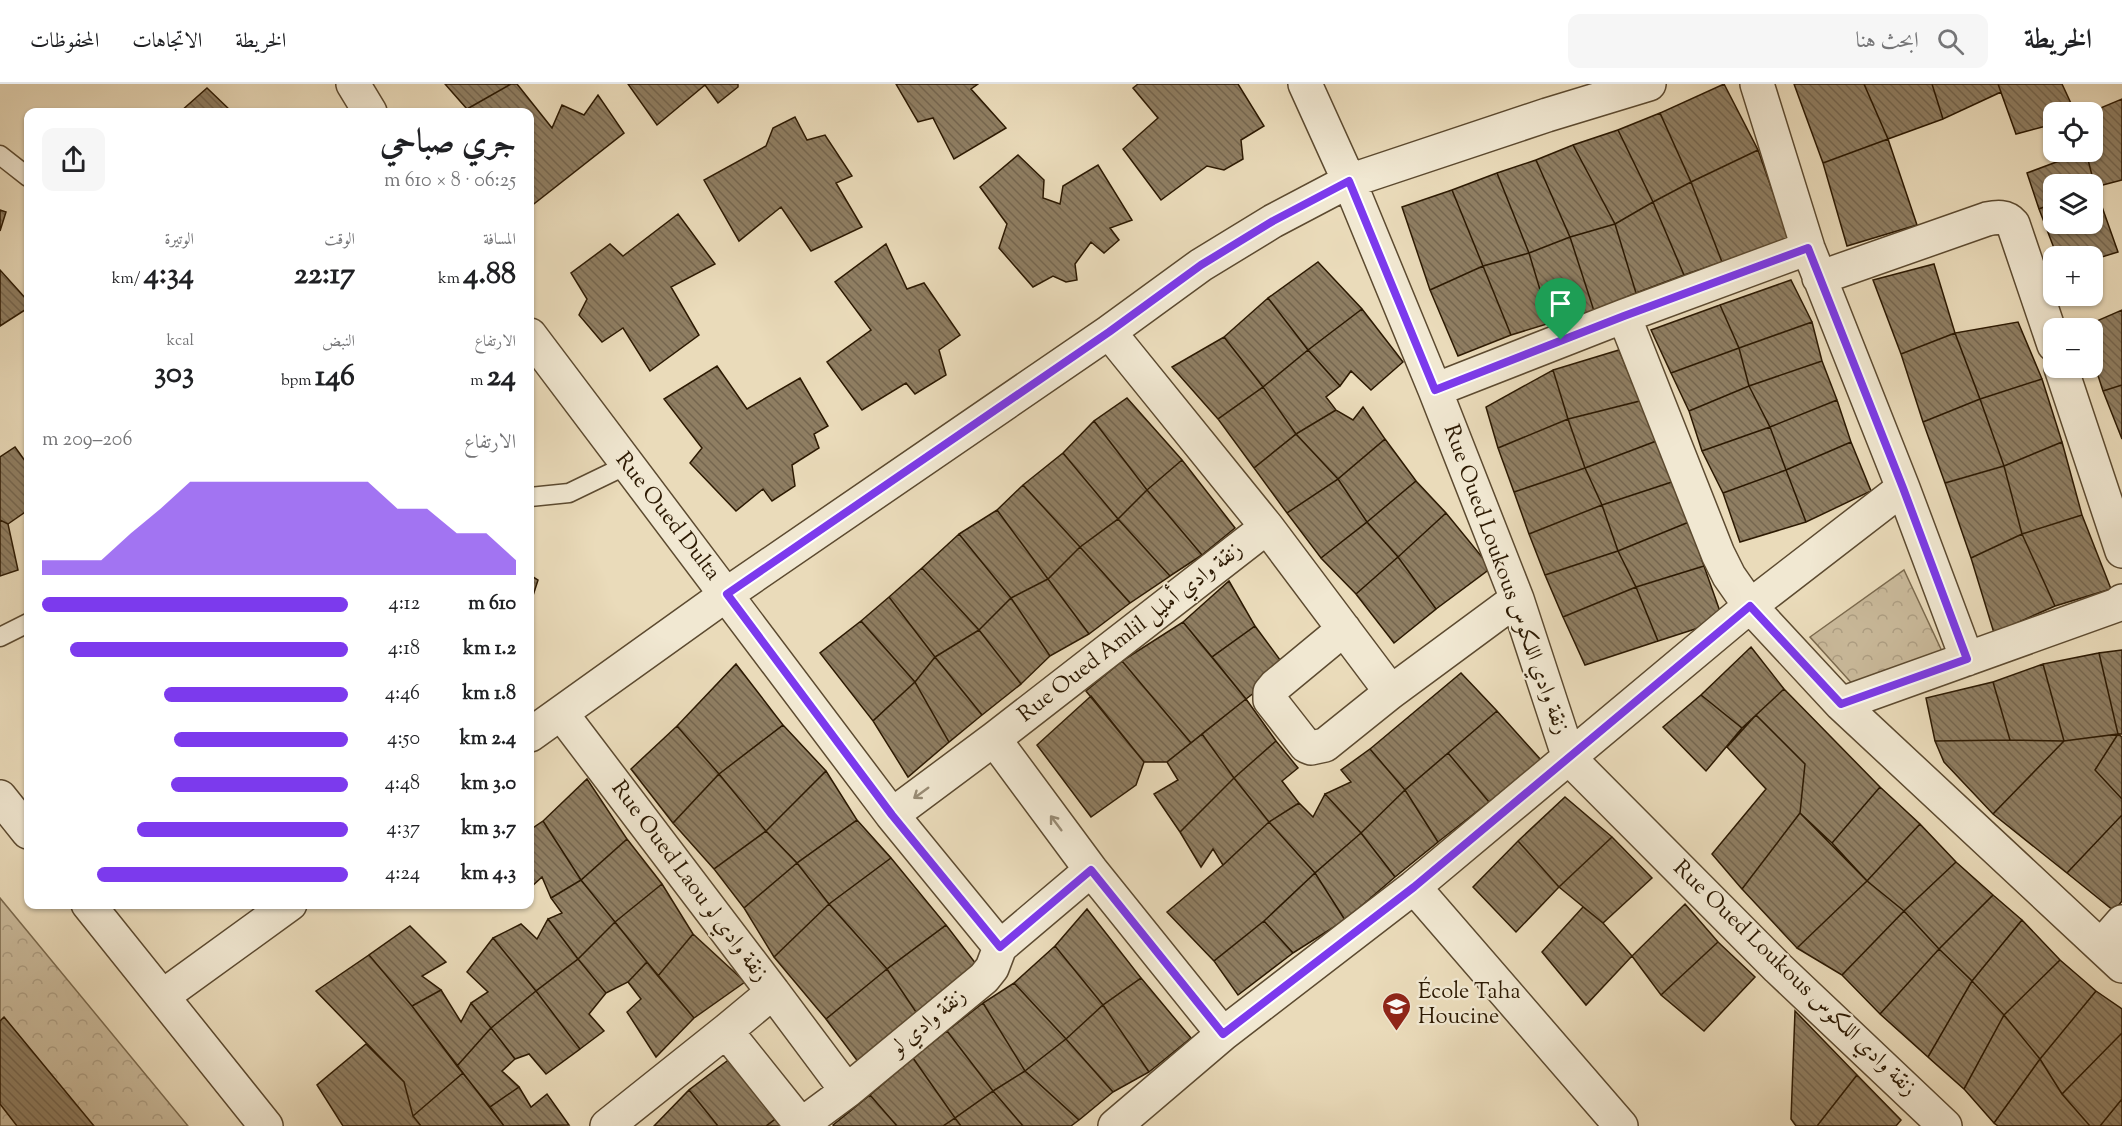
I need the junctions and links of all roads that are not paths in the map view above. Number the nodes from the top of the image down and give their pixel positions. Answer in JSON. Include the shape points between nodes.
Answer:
{"nodes":[{"id":1,"x":353,"y":84,"type":"edge"},
{"id":2,"x":1305,"y":84,"type":"edge"},
{"id":3,"x":1649,"y":84,"type":"edge"},
{"id":4,"x":1757,"y":84,"type":"edge"},
{"id":5,"x":368,"y":108,"type":"edge"},
{"id":6,"x":0,"y":155,"type":"edge"},
{"id":7,"x":24,"y":174,"type":"edge"},
{"id":8,"x":1349,"y":181,"type":"junction"},
{"id":9,"x":1814,"y":263,"type":"junction"},
{"id":10,"x":1624,"y":316,"type":"junction"},
{"id":11,"x":2045,"y":318,"type":"edge"},
{"id":12,"x":1109,"y":332,"type":"junction"},
{"id":13,"x":534,"y":339,"type":"edge"},
{"id":14,"x":2064,"y":378,"type":"edge"},
{"id":15,"x":1435,"y":390,"type":"junction"},
{"id":16,"x":627,"y":465,"type":"junction"},
{"id":17,"x":1903,"y":488,"type":"junction"},
{"id":18,"x":534,"y":497,"type":"edge"},
{"id":19,"x":1267,"y":527,"type":"junction"},
{"id":20,"x":2122,"y":551,"type":"edge"},
{"id":21,"x":727,"y":594,"type":"junction"},
{"id":22,"x":1517,"y":599,"type":"junction"},
{"id":23,"x":2122,"y":601,"type":"edge"},
{"id":24,"x":1750,"y":606,"type":"junction"},
{"id":25,"x":24,"y":625,"type":"edge"},
{"id":26,"x":1344,"y":629,"type":"junction"},
{"id":27,"x":0,"y":637,"type":"edge"},
{"id":28,"x":1967,"y":659,"type":"junction"},
{"id":29,"x":1391,"y":692,"type":"junction"},
{"id":30,"x":1841,"y":704,"type":"junction"},
{"id":31,"x":561,"y":713,"type":"junction"},
{"id":32,"x":534,"y":732,"type":"edge"},
{"id":33,"x":994,"y":740,"type":"junction"},
{"id":34,"x":1569,"y":758,"type":"junction"},
{"id":35,"x":0,"y":797,"type":"edge"},
{"id":36,"x":892,"y":815,"type":"junction"},
{"id":37,"x":24,"y":827,"type":"edge"},
{"id":38,"x":1091,"y":870,"type":"junction"},
{"id":39,"x":1414,"y":887,"type":"junction"},
{"id":40,"x":92,"y":909,"type":"edge"},
{"id":41,"x":283,"y":909,"type":"edge"},
{"id":42,"x":2115,"y":945,"type":"edge"},
{"id":43,"x":1000,"y":947,"type":"junction"},
{"id":44,"x":773,"y":992,"type":"junction"},
{"id":45,"x":163,"y":996,"type":"junction"},
{"id":46,"x":726,"y":1031,"type":"junction"},
{"id":47,"x":1223,"y":1034,"type":"junction"},
{"id":48,"x":847,"y":1091,"type":"junction"},
{"id":49,"x":266,"y":1126,"type":"edge"},
{"id":50,"x":607,"y":1126,"type":"edge"},
{"id":51,"x":802,"y":1126,"type":"edge"},
{"id":52,"x":1115,"y":1126,"type":"edge"},
{"id":53,"x":1621,"y":1126,"type":"edge"},
{"id":54,"x":1945,"y":1126,"type":"edge"}],
"edges":[{"from":1,"to":5,"type":"street"},
{"from":2,"to":8,"type":"street","name":"Rue Oued Loukous زنقة وادي اللكوس"},
{"from":3,"to":8,"type":"street"},
{"from":4,"to":9,"type":"street"},
{"from":6,"to":7,"type":"lane"},
{"from":8,"to":12,"type":"street","via":[[1201,265]]},
{"from":8,"to":15,"type":"street","name":"Rue Oued Loukous زنقة وادي اللكوس"},
{"from":9,"to":10,"type":"street"},
{"from":9,"to":11,"type":"street","via":[[2001,217],[2013,224]]},
{"from":9,"to":17,"type":"street"},
{"from":10,"to":15,"type":"street"},
{"from":10,"to":24,"type":"street","via":[[1718,554]]},
{"from":12,"to":19,"type":"street"},
{"from":12,"to":21,"type":"street"},
{"from":13,"to":16,"type":"street","name":"Rue Oued Dulta"},
{"from":14,"to":20,"type":"street"},
{"from":15,"to":22,"type":"street","name":"Rue Oued Loukous زنقة وادي اللكوس"},
{"from":16,"to":18,"type":"lane","via":[[569,493]]},
{"from":16,"to":21,"type":"street","name":"Rue Oued Dulta"},
{"from":17,"to":24,"type":"street"},
{"from":17,"to":28,"type":"street"},
{"from":19,"to":26,"type":"street"},
{"from":19,"to":33,"type":"street","name":"Rue Oued Amlil زنقة وادي أمليل"},
{"from":21,"to":31,"type":"street"},
{"from":21,"to":36,"type":"street","name":"Rue Oued Dulta"},
{"from":22,"to":29,"type":"street"},
{"from":22,"to":34,"type":"street","name":"Rue Oued Loukous زنقة وادي اللكوس"},
{"from":23,"to":28,"type":"street"},
{"from":24,"to":30,"type":"street"},
{"from":24,"to":34,"type":"street"},
{"from":25,"to":27,"type":"lane"},
{"from":26,"to":29,"type":"street"},
{"from":26,"to":29,"type":"street","via":[[1275,686],[1270,700],[1311,748],[1325,745]]},
{"from":28,"to":30,"type":"street"},
{"from":30,"to":42,"type":"street"},
{"from":31,"to":32,"type":"street"},
{"from":31,"to":44,"type":"street","name":"Rue Oued Laou زنقة وادي لو"},
{"from":33,"to":36,"type":"street","one_way":true},
{"from":38,"to":33,"type":"street","one_way":true},
{"from":34,"to":39,"type":"street"},
{"from":34,"to":54,"type":"street","name":"Rue Oued Loukous زنقة وادي اللكوس","via":[[1778,968]]},
{"from":35,"to":37,"type":"street"},
{"from":36,"to":43,"type":"street","name":"Rue Oued Dulta"},
{"from":38,"to":43,"type":"street"},
{"from":38,"to":47,"type":"street"},
{"from":39,"to":47,"type":"street"},
{"from":39,"to":53,"type":"street"},
{"from":40,"to":45,"type":"street"},
{"from":41,"to":45,"type":"street"},
{"from":43,"to":48,"type":"street","name":"زنقة وادي لو","via":[[984,978]]},
{"from":44,"to":46,"type":"street","name":"Rue Oued Laou زنقة وادي لو"},
{"from":44,"to":48,"type":"street"},
{"from":45,"to":49,"type":"street"},
{"from":46,"to":50,"type":"street","name":"Rue Oued Laou زنقة وادي لو"},
{"from":46,"to":51,"type":"street"},
{"from":47,"to":52,"type":"street"},
{"from":48,"to":51,"type":"street","name":"زنقة وادي لو"}]}
